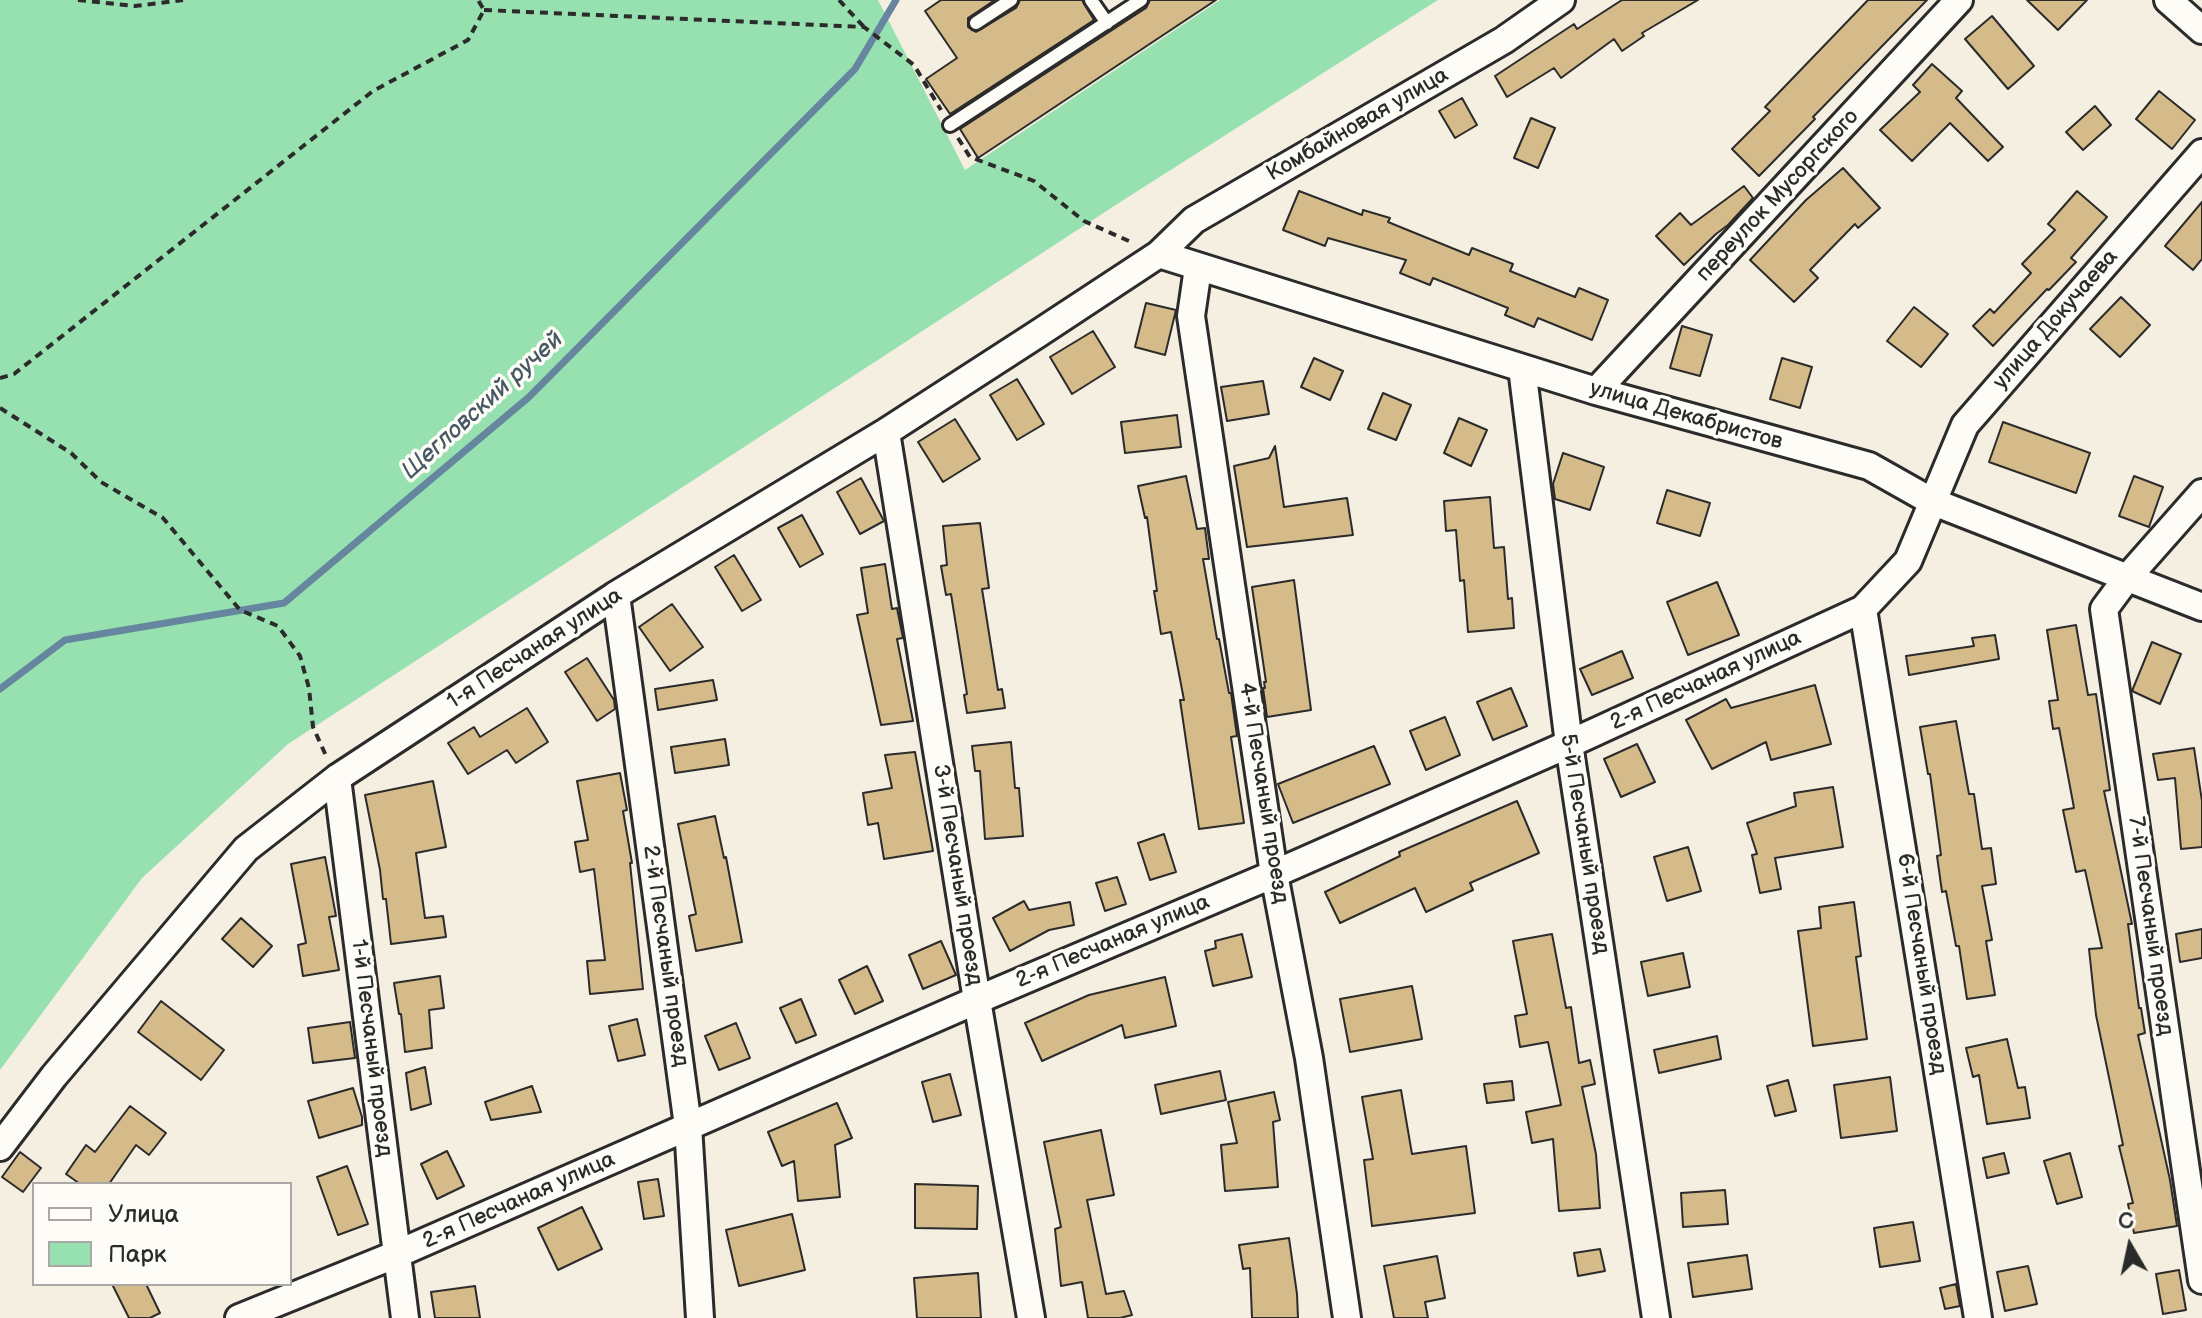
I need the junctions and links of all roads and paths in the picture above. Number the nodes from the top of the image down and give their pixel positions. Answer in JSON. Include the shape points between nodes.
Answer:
{"nodes":[{"id":1,"x":78,"y":0,"type":"edge"},
{"id":2,"x":183,"y":0,"type":"edge"},
{"id":3,"x":478,"y":0,"type":"edge"},
{"id":4,"x":839,"y":0,"type":"edge"},
{"id":5,"x":1011,"y":0,"type":"edge"},
{"id":6,"x":1091,"y":0,"type":"edge"},
{"id":7,"x":1141,"y":0,"type":"edge"},
{"id":8,"x":1561,"y":0,"type":"edge"},
{"id":9,"x":1959,"y":0,"type":"edge"},
{"id":10,"x":2168,"y":0,"type":"edge"},
{"id":11,"x":484,"y":10,"type":"junction"},
{"id":12,"x":976,"y":23,"type":"dead end"},
{"id":13,"x":1107,"y":23,"type":"junction"},
{"id":14,"x":865,"y":28,"type":"junction"},
{"id":15,"x":2202,"y":30,"type":"edge"},
{"id":16,"x":950,"y":125,"type":"junction"},
{"id":17,"x":2202,"y":153,"type":"edge"},
{"id":18,"x":1159,"y":254,"type":"junction"},
{"id":19,"x":1198,"y":268,"type":"junction"},
{"id":20,"x":1522,"y":368,"type":"junction"},
{"id":21,"x":0,"y":378,"type":"edge"},
{"id":22,"x":1596,"y":391,"type":"junction"},
{"id":23,"x":0,"y":408,"type":"edge"},
{"id":24,"x":886,"y":432,"type":"junction"},
{"id":25,"x":2202,"y":493,"type":"edge"},
{"id":26,"x":1931,"y":501,"type":"junction"},
{"id":27,"x":2127,"y":578,"type":"junction"},
{"id":28,"x":616,"y":595,"type":"junction"},
{"id":29,"x":2202,"y":607,"type":"edge"},
{"id":30,"x":1863,"y":609,"type":"junction"},
{"id":31,"x":1569,"y":744,"type":"junction"},
{"id":32,"x":337,"y":778,"type":"junction"},
{"id":33,"x":1274,"y":874,"type":"junction"},
{"id":34,"x":977,"y":1000,"type":"junction"},
{"id":35,"x":688,"y":1126,"type":"junction"},
{"id":36,"x":0,"y":1147,"type":"edge"},
{"id":37,"x":397,"y":1254,"type":"junction"},
{"id":38,"x":2202,"y":1280,"type":"edge"},
{"id":39,"x":239,"y":1318,"type":"edge"},
{"id":40,"x":405,"y":1318,"type":"edge"},
{"id":41,"x":700,"y":1318,"type":"edge"},
{"id":42,"x":1031,"y":1318,"type":"edge"},
{"id":43,"x":1347,"y":1318,"type":"edge"},
{"id":44,"x":1656,"y":1318,"type":"edge"},
{"id":45,"x":1978,"y":1318,"type":"edge"}],
"edges":[{"from":1,"to":2,"type":"path","via":[[135,6]]},
{"from":3,"to":11,"type":"path"},
{"from":4,"to":14,"type":"path"},
{"from":5,"to":12,"type":"lane"},
{"from":6,"to":13,"type":"lane"},
{"from":7,"to":13,"type":"lane"},
{"from":8,"to":18,"type":"street","name":"Комбайновая улица","via":[[1504,40],[1194,220]]},
{"from":9,"to":22,"type":"street","name":"переулок Мусоргского"},
{"from":10,"to":15,"type":"street"},
{"from":11,"to":14,"type":"path"},
{"from":11,"to":21,"type":"path","via":[[468,40],[373,91],[14,374]]},
{"from":13,"to":16,"type":"lane"},
{"from":14,"to":16,"type":"path","via":[[914,65]]},
{"from":16,"to":18,"type":"path","via":[[970,157],[1034,181],[1084,221]]},
{"from":17,"to":26,"type":"street","name":"улица Докучаева","via":[[1965,425]]},
{"from":18,"to":19,"type":"street","name":"улица Декабристов"},
{"from":18,"to":24,"type":"street","name":"1-я Песчаная улица"},
{"from":19,"to":20,"type":"street","name":"улица Декабристов"},
{"from":19,"to":33,"type":"street","name":"4-й Песчаный проезд","via":[[1191,316]]},
{"from":20,"to":22,"type":"street","name":"улица Декабристов"},
{"from":20,"to":31,"type":"street","name":"5-й Песчаный проезд"},
{"from":22,"to":26,"type":"street","name":"улица Декабристов","via":[[1869,466]]},
{"from":23,"to":32,"type":"path","via":[[71,453],[101,482],[163,518],[240,610],[278,626],[300,656],[313,727]]},
{"from":24,"to":28,"type":"street","name":"1-я Песчаная улица"},
{"from":24,"to":34,"type":"street","name":"3-й Песчаный проезд"},
{"from":25,"to":27,"type":"street","name":"7-й Песчаный проезд"},
{"from":26,"to":27,"type":"street","name":"улица Декабристов"},
{"from":26,"to":30,"type":"street","name":"2-я Песчаная улица","via":[[1908,561]]},
{"from":27,"to":29,"type":"street","name":"улица Декабристов"},
{"from":27,"to":38,"type":"street","name":"7-й Песчаный проезд","via":[[2104,609]]},
{"from":28,"to":32,"type":"street","name":"1-я Песчаная улица"},
{"from":28,"to":35,"type":"street","name":"2-й Песчаный проезд"},
{"from":30,"to":31,"type":"street","name":"2-я Песчаная улица"},
{"from":30,"to":45,"type":"street","name":"6-й Песчаный проезд"},
{"from":31,"to":33,"type":"street","name":"2-я Песчаная улица"},
{"from":31,"to":44,"type":"street","name":"5-й Песчаный проезд"},
{"from":32,"to":36,"type":"street","name":"1-я Песчаная улица","via":[[246,849]]},
{"from":32,"to":37,"type":"street","name":"1-й Песчаный проезд"},
{"from":33,"to":34,"type":"street","name":"2-я Песчаная улица"},
{"from":33,"to":43,"type":"street","name":"4-й Песчаный проезд","via":[[1309,1058]]},
{"from":34,"to":35,"type":"street","name":"2-я Песчаная улица"},
{"from":34,"to":42,"type":"street","name":"3-й Песчаный проезд"},
{"from":35,"to":37,"type":"street","name":"2-я Песчаная улица"},
{"from":35,"to":41,"type":"street","name":"2-й Песчаный проезд"},
{"from":37,"to":39,"type":"street","name":"2-я Песчаная улица"},
{"from":37,"to":40,"type":"street","name":"1-й Песчаный проезд"}]}
